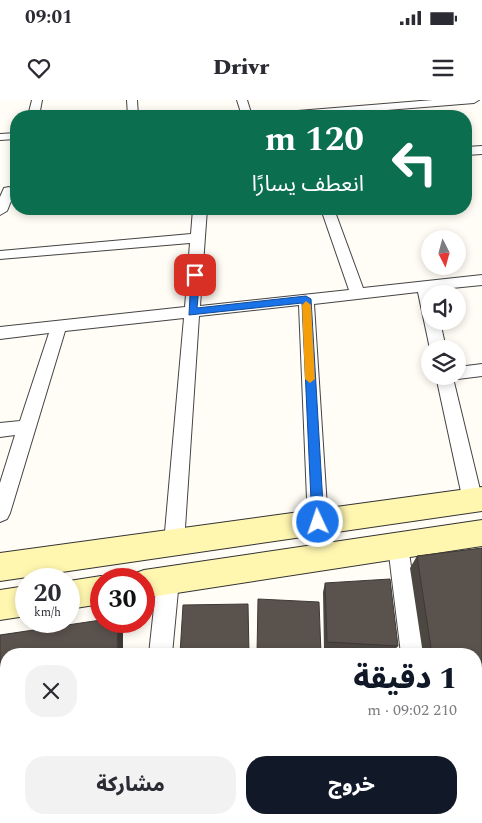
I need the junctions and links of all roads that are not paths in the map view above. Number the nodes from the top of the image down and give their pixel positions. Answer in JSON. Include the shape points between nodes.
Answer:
{"nodes":[{"id":1,"x":474,"y":100,"type":"edge"},
{"id":2,"x":416,"y":102,"type":"edge"},
{"id":3,"x":334,"y":110,"type":"edge"},
{"id":4,"x":8,"y":191,"type":"edge"},
{"id":5,"x":0,"y":211,"type":"edge"},
{"id":6,"x":200,"y":215,"type":"edge"},
{"id":7,"x":329,"y":215,"type":"edge"},
{"id":8,"x":198,"y":238,"type":"junction"},
{"id":9,"x":0,"y":256,"type":"edge"},
{"id":10,"x":482,"y":280,"type":"edge"},
{"id":11,"x":441,"y":285,"type":"edge"},
{"id":12,"x":421,"y":287,"type":"edge"},
{"id":13,"x":358,"y":294,"type":"junction"},
{"id":14,"x":306,"y":299,"type":"junction"},
{"id":15,"x":192,"y":312,"type":"junction"},
{"id":16,"x":59,"y":326,"type":"junction"},
{"id":17,"x":0,"y":332,"type":"edge"},
{"id":18,"x":482,"y":370,"type":"edge"},
{"id":19,"x":466,"y":372,"type":"edge"},
{"id":20,"x":446,"y":385,"type":"edge"},
{"id":21,"x":27,"y":427,"type":"junction"},
{"id":22,"x":0,"y":430,"type":"edge"},
{"id":23,"x":478,"y":500,"type":"edge"},
{"id":24,"x":0,"y":513,"type":"edge"},
{"id":25,"x":318,"y":522,"type":"junction"},
{"id":26,"x":482,"y":533,"type":"edge"},
{"id":27,"x":174,"y":543,"type":"junction"},
{"id":28,"x":398,"y":546,"type":"junction"},
{"id":29,"x":0,"y":567,"type":"edge"},
{"id":30,"x":156,"y":582,"type":"edge"},
{"id":31,"x":15,"y":603,"type":"edge"},
{"id":32,"x":0,"y":605,"type":"edge"},
{"id":33,"x":160,"y":648,"type":"edge"},
{"id":34,"x":412,"y":648,"type":"edge"}],
"edges":[{"from":1,"to":2,"type":"street"},
{"from":2,"to":3,"type":"street"},
{"from":4,"to":5,"type":"street"},
{"from":6,"to":8,"type":"street"},
{"from":7,"to":13,"type":"street"},
{"from":8,"to":9,"type":"street"},
{"from":8,"to":15,"type":"street"},
{"from":10,"to":11,"type":"street"},
{"from":12,"to":13,"type":"street"},
{"from":13,"to":14,"type":"street"},
{"from":14,"to":15,"type":"street"},
{"from":14,"to":25,"type":"street"},
{"from":15,"to":16,"type":"street"},
{"from":15,"to":27,"type":"street"},
{"from":16,"to":17,"type":"street"},
{"from":16,"to":21,"type":"street"},
{"from":18,"to":19,"type":"street"},
{"from":20,"to":23,"type":"street"},
{"from":21,"to":22,"type":"street"},
{"from":21,"to":24,"type":"street"},
{"from":23,"to":25,"type":"street"},
{"from":25,"to":27,"type":"street"},
{"from":26,"to":28,"type":"street"},
{"from":27,"to":29,"type":"street"},
{"from":28,"to":30,"type":"street"},
{"from":28,"to":34,"type":"street"},
{"from":30,"to":33,"type":"street"},
{"from":31,"to":32,"type":"street"}]}
